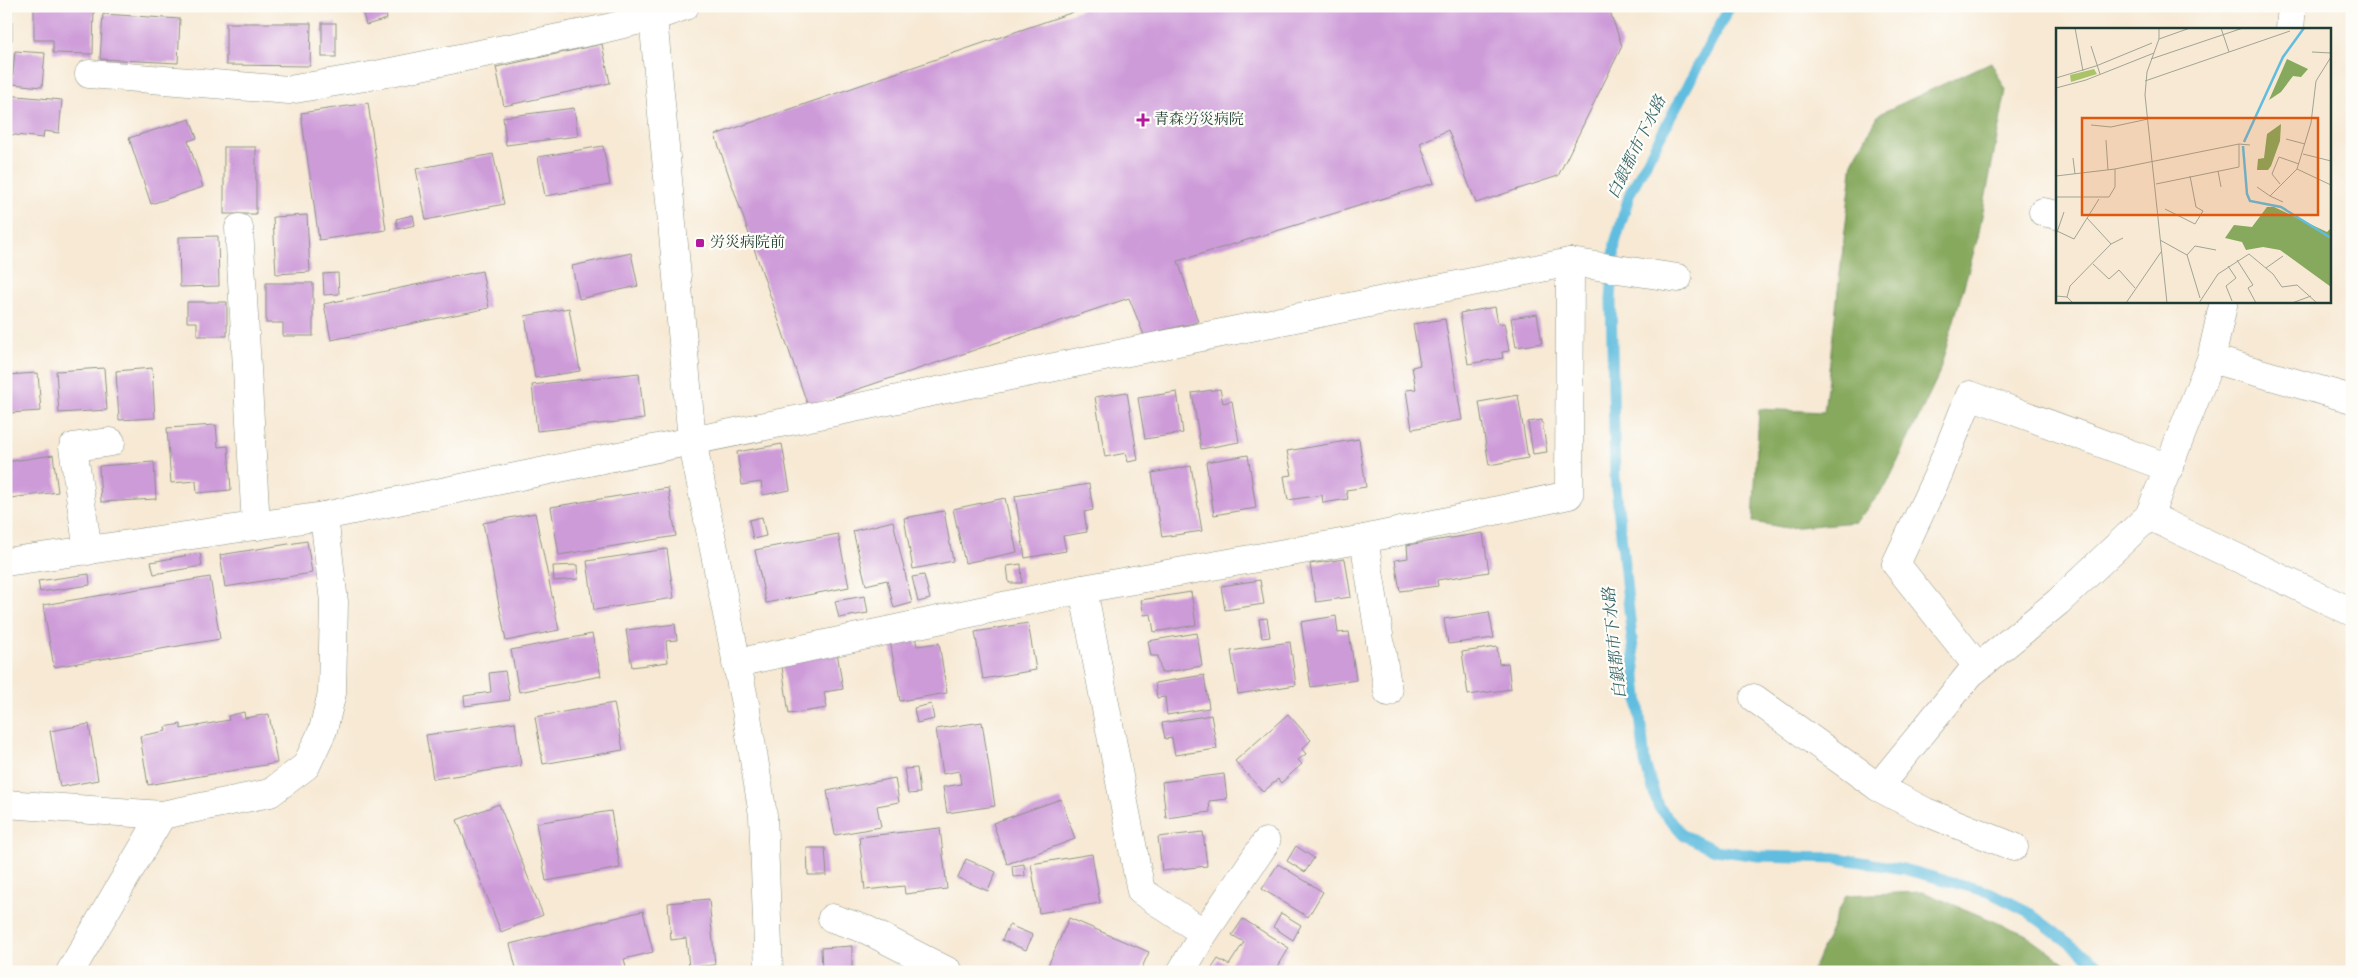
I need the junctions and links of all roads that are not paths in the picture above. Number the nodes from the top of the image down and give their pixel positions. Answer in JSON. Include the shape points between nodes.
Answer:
{"nodes":[{"id":1,"x":685,"y":6,"type":"edge"},
{"id":2,"x":2292,"y":6,"type":"edge"},
{"id":3,"x":652,"y":12,"type":"edge"},
{"id":4,"x":2290,"y":28,"type":"edge"},
{"id":5,"x":89,"y":74,"type":"dead end"},
{"id":6,"x":239,"y":228,"type":"dead end"},
{"id":7,"x":1570,"y":262,"type":"junction"},
{"id":8,"x":1678,"y":278,"type":"dead end"},
{"id":9,"x":2224,"y":302,"type":"edge"},
{"id":10,"x":2211,"y":359,"type":"junction"},
{"id":11,"x":2352,"y":399,"type":"edge"},
{"id":12,"x":692,"y":440,"type":"junction"},
{"id":13,"x":111,"y":442,"type":"dead end"},
{"id":14,"x":2169,"y":468,"type":"junction"},
{"id":15,"x":324,"y":516,"type":"junction"},
{"id":16,"x":2150,"y":516,"type":"junction"},
{"id":17,"x":256,"y":526,"type":"junction"},
{"id":18,"x":1364,"y":539,"type":"junction"},
{"id":19,"x":88,"y":551,"type":"junction"},
{"id":20,"x":6,"y":562,"type":"edge"},
{"id":21,"x":1083,"y":589,"type":"junction"},
{"id":22,"x":2352,"y":612,"type":"edge"},
{"id":23,"x":736,"y":664,"type":"junction"},
{"id":24,"x":1978,"y":667,"type":"junction"},
{"id":25,"x":1388,"y":692,"type":"dead end"},
{"id":26,"x":1754,"y":698,"type":"dead end"},
{"id":27,"x":1878,"y":786,"type":"junction"},
{"id":28,"x":6,"y":804,"type":"edge"},
{"id":29,"x":162,"y":815,"type":"junction"},
{"id":30,"x":1266,"y":842,"type":"dead end"},
{"id":31,"x":2014,"y":846,"type":"dead end"},
{"id":32,"x":832,"y":918,"type":"dead end"},
{"id":33,"x":1204,"y":933,"type":"junction"},
{"id":34,"x":70,"y":972,"type":"edge"},
{"id":35,"x":769,"y":972,"type":"edge"},
{"id":36,"x":949,"y":972,"type":"edge"},
{"id":37,"x":1181,"y":972,"type":"edge"}],
"edges":[{"from":1,"to":3,"type":"street"},
{"from":2,"to":4,"type":"street"},
{"from":3,"to":5,"type":"street","via":[[386,73],[289,90]]},
{"from":3,"to":12,"type":"street"},
{"from":6,"to":17,"type":"street"},
{"from":7,"to":8,"type":"street"},
{"from":7,"to":12,"type":"street"},
{"from":7,"to":18,"type":"street","via":[[1569,494]]},
{"from":9,"to":10,"type":"street"},
{"from":10,"to":11,"type":"street"},
{"from":10,"to":14,"type":"street"},
{"from":12,"to":15,"type":"street"},
{"from":12,"to":23,"type":"street"},
{"from":13,"to":19,"type":"street","via":[[73,447]]},
{"from":14,"to":16,"type":"street"},
{"from":14,"to":24,"type":"street","via":[[1970,395],[1938,475],[1896,564]]},
{"from":15,"to":17,"type":"street"},
{"from":15,"to":29,"type":"street","via":[[334,602],[332,694],[323,730],[306,766],[270,793]]},
{"from":16,"to":22,"type":"street"},
{"from":16,"to":24,"type":"street","via":[[2058,602]]},
{"from":17,"to":19,"type":"street"},
{"from":18,"to":21,"type":"street"},
{"from":18,"to":25,"type":"street"},
{"from":19,"to":20,"type":"street"},
{"from":21,"to":23,"type":"street"},
{"from":21,"to":33,"type":"street","via":[[1141,891]]},
{"from":23,"to":35,"type":"street","via":[[763,815]]},
{"from":24,"to":27,"type":"street"},
{"from":26,"to":27,"type":"street"},
{"from":27,"to":31,"type":"street","via":[[1926,812]]},
{"from":28,"to":29,"type":"street"},
{"from":29,"to":34,"type":"street"},
{"from":30,"to":33,"type":"street"},
{"from":32,"to":36,"type":"street","via":[[867,930]]},
{"from":33,"to":37,"type":"street"}]}
